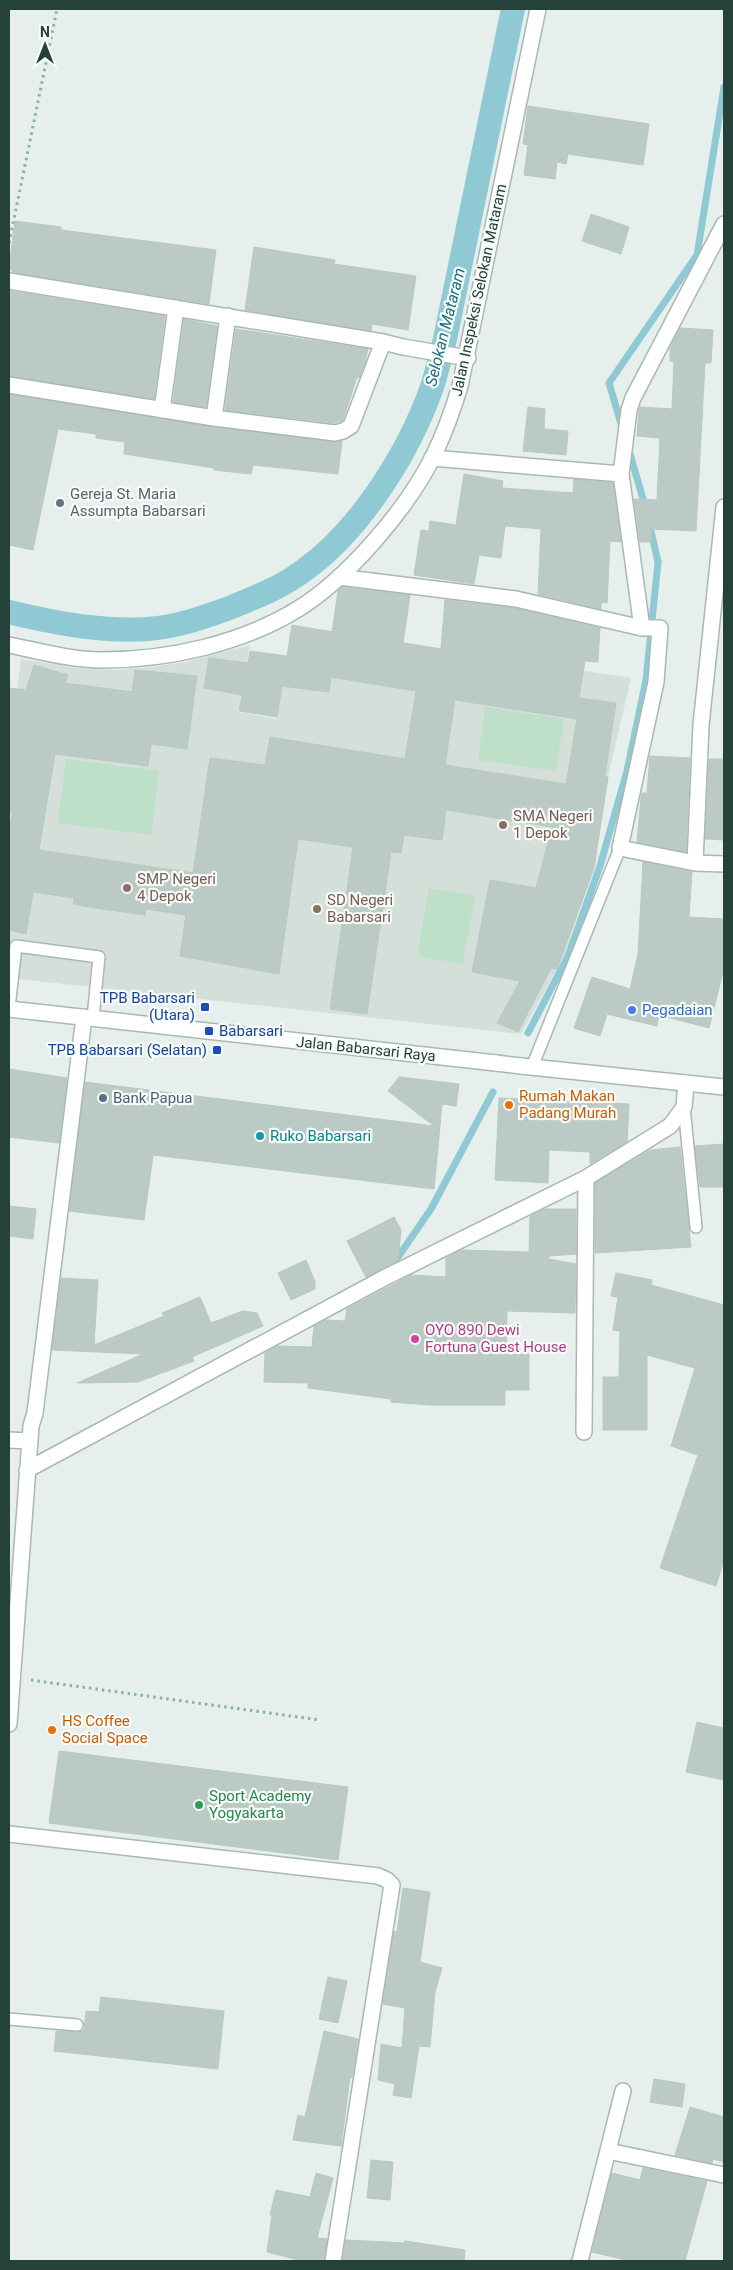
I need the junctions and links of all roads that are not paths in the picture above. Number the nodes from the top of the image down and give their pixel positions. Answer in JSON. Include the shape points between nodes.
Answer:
{"nodes":[{"id":1,"x":538,"y":9,"type":"edge"},
{"id":2,"x":723,"y":227,"type":"edge"},
{"id":3,"x":9,"y":281,"type":"edge"},
{"id":4,"x":176,"y":308,"type":"junction"},
{"id":5,"x":228,"y":316,"type":"junction"},
{"id":6,"x":383,"y":342,"type":"junction"},
{"id":7,"x":463,"y":358,"type":"junction"},
{"id":8,"x":9,"y":385,"type":"edge"},
{"id":9,"x":162,"y":410,"type":"junction"},
{"id":10,"x":214,"y":418,"type":"junction"},
{"id":11,"x":432,"y":458,"type":"junction"},
{"id":12,"x":621,"y":474,"type":"junction"},
{"id":13,"x":724,"y":507,"type":"edge"},
{"id":14,"x":339,"y":577,"type":"junction"},
{"id":15,"x":642,"y":628,"type":"junction"},
{"id":16,"x":9,"y":645,"type":"edge"},
{"id":17,"x":620,"y":848,"type":"junction"},
{"id":18,"x":695,"y":863,"type":"junction"},
{"id":19,"x":724,"y":864,"type":"edge"},
{"id":20,"x":9,"y":1008,"type":"edge"},
{"id":21,"x":88,"y":1018,"type":"junction"},
{"id":22,"x":527,"y":1066,"type":"junction"},
{"id":23,"x":686,"y":1083,"type":"junction"},
{"id":24,"x":724,"y":1087,"type":"edge"},
{"id":25,"x":684,"y":1107,"type":"junction"},
{"id":26,"x":586,"y":1178,"type":"junction"},
{"id":27,"x":696,"y":1227,"type":"dead end"},
{"id":28,"x":584,"y":1432,"type":"dead end"},
{"id":29,"x":9,"y":1440,"type":"edge"},
{"id":30,"x":30,"y":1441,"type":"junction"},
{"id":31,"x":27,"y":1470,"type":"junction"},
{"id":32,"x":9,"y":1724,"type":"edge"},
{"id":33,"x":9,"y":1834,"type":"edge"},
{"id":34,"x":9,"y":2019,"type":"edge"},
{"id":35,"x":77,"y":2026,"type":"dead end"},
{"id":36,"x":623,"y":2090,"type":"dead end"},
{"id":37,"x":608,"y":2151,"type":"junction"},
{"id":38,"x":724,"y":2175,"type":"edge"},
{"id":39,"x":333,"y":2261,"type":"edge"},
{"id":40,"x":580,"y":2261,"type":"edge"}],
"edges":[{"from":1,"to":7,"type":"street","name":"Jalan Inspeksi Selokan Mataram"},
{"from":2,"to":12,"type":"street","via":[[633,398]]},
{"from":3,"to":4,"type":"street"},
{"from":4,"to":5,"type":"street"},
{"from":4,"to":9,"type":"street"},
{"from":5,"to":6,"type":"street"},
{"from":5,"to":10,"type":"street"},
{"from":6,"to":7,"type":"street"},
{"from":6,"to":10,"type":"street","via":[[348,429],[335,433]]},
{"from":7,"to":11,"type":"street","name":"Jalan Inspeksi Selokan Mataram","via":[[452,412]]},
{"from":8,"to":9,"type":"street"},
{"from":9,"to":10,"type":"street"},
{"from":11,"to":12,"type":"street"},
{"from":11,"to":14,"type":"street","name":"Jalan Inspeksi Selokan Mataram","via":[[391,520]]},
{"from":12,"to":15,"type":"street"},
{"from":13,"to":18,"type":"street","via":[[701,725]]},
{"from":14,"to":15,"type":"street","via":[[516,599]]},
{"from":14,"to":16,"type":"street","name":"Jalan Inspeksi Selokan Mataram","via":[[278,620],[230,639],[182,652],[101,660]]},
{"from":15,"to":17,"type":"street","via":[[660,628],[656,682]]},
{"from":17,"to":18,"type":"street"},
{"from":17,"to":22,"type":"lane"},
{"from":18,"to":19,"type":"street"},
{"from":20,"to":21,"type":"street","name":"Jalan Babarsari Raya"},
{"from":20,"to":21,"type":"lane","via":[[16,946],[99,957]]},
{"from":21,"to":22,"type":"street","name":"Jalan Babarsari Raya"},
{"from":21,"to":30,"type":"street"},
{"from":22,"to":23,"type":"street","name":"Jalan Babarsari Raya"},
{"from":23,"to":24,"type":"street","name":"Jalan Babarsari Raya"},
{"from":23,"to":25,"type":"street"},
{"from":25,"to":26,"type":"street","via":[[670,1126]]},
{"from":25,"to":27,"type":"lane"},
{"from":26,"to":28,"type":"street"},
{"from":26,"to":31,"type":"street","via":[[384,1278]]},
{"from":29,"to":30,"type":"street"},
{"from":30,"to":31,"type":"street"},
{"from":31,"to":32,"type":"street"},
{"from":33,"to":39,"type":"street","via":[[378,1876],[392,1885]]},
{"from":34,"to":35,"type":"lane"},
{"from":36,"to":37,"type":"street"},
{"from":37,"to":38,"type":"street"},
{"from":37,"to":40,"type":"street"}]}
